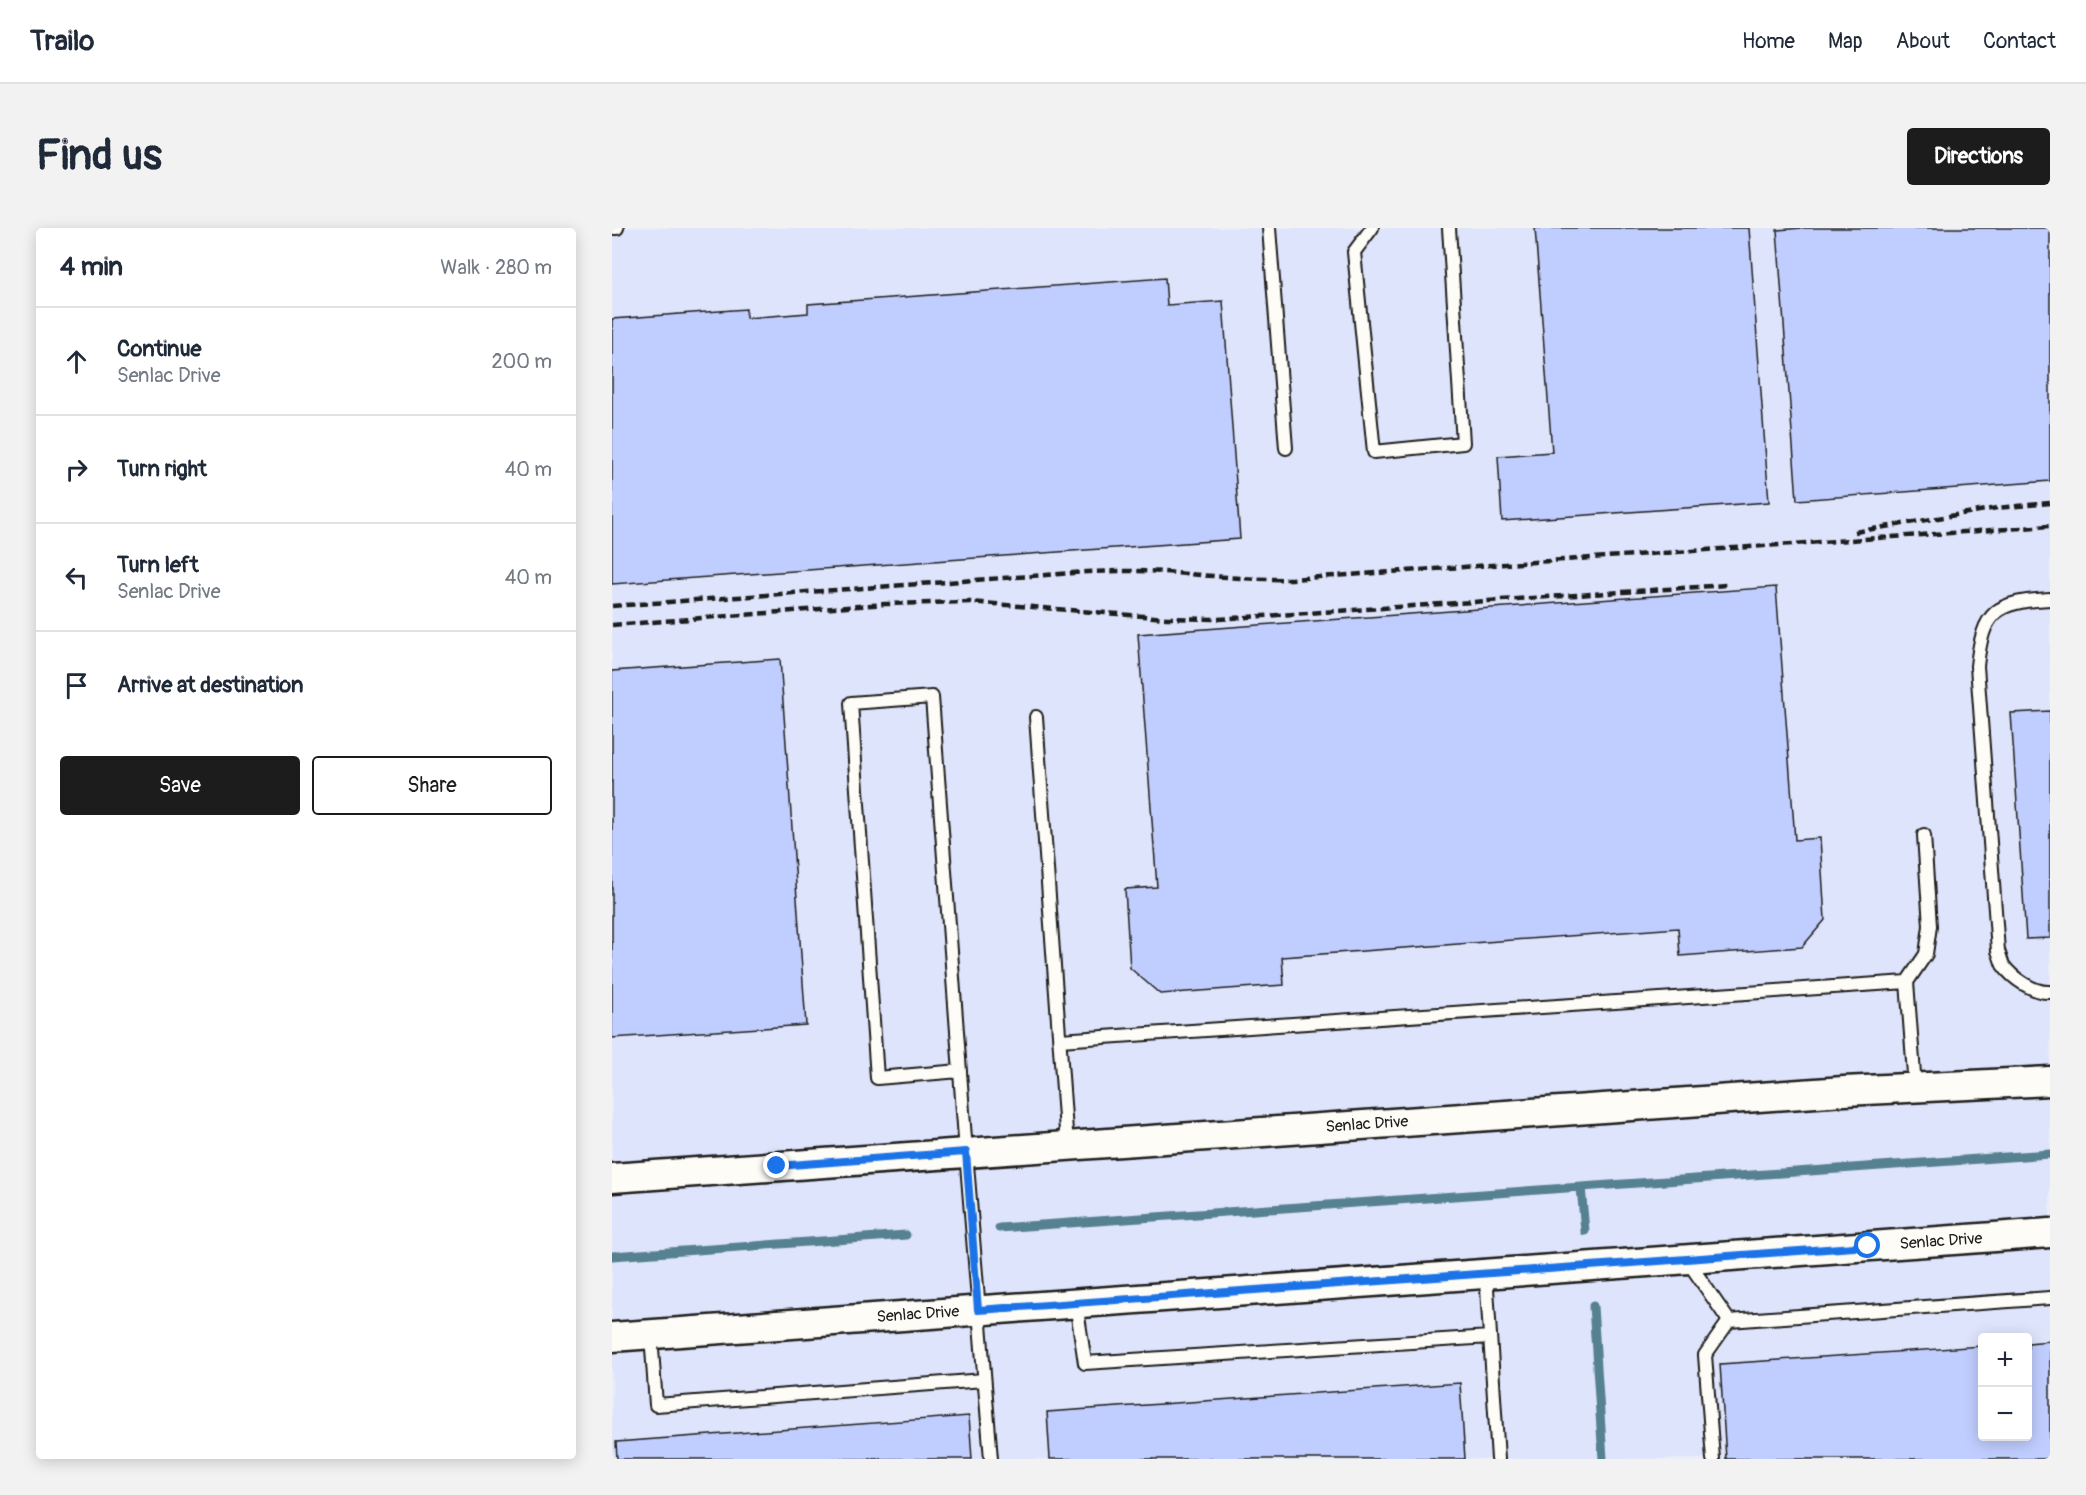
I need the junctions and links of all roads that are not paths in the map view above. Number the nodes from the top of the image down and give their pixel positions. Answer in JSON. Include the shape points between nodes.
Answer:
{"nodes":[{"id":1,"x":612,"y":228,"type":"edge"},
{"id":2,"x":617,"y":228,"type":"edge"},
{"id":3,"x":1269,"y":228,"type":"edge"},
{"id":4,"x":1371,"y":228,"type":"edge"},
{"id":5,"x":1449,"y":228,"type":"edge"},
{"id":6,"x":1286,"y":448,"type":"dead end"},
{"id":7,"x":2050,"y":599,"type":"edge"},
{"id":8,"x":1036,"y":717,"type":"dead end"},
{"id":9,"x":1924,"y":835,"type":"dead end"},
{"id":10,"x":1907,"y":982,"type":"junction"},
{"id":11,"x":2050,"y":992,"type":"edge"},
{"id":12,"x":1060,"y":1040,"type":"junction"},
{"id":13,"x":960,"y":1071,"type":"junction"},
{"id":14,"x":2050,"y":1081,"type":"edge"},
{"id":15,"x":1914,"y":1087,"type":"junction"},
{"id":16,"x":1067,"y":1145,"type":"junction"},
{"id":17,"x":966,"y":1152,"type":"junction"},
{"id":18,"x":612,"y":1178,"type":"edge"},
{"id":19,"x":2050,"y":1233,"type":"edge"},
{"id":20,"x":1687,"y":1259,"type":"junction"},
{"id":21,"x":1486,"y":1273,"type":"junction"},
{"id":22,"x":2050,"y":1298,"type":"edge"},
{"id":23,"x":1076,"y":1303,"type":"junction"},
{"id":24,"x":978,"y":1310,"type":"junction"},
{"id":25,"x":1729,"y":1321,"type":"junction"},
{"id":26,"x":651,"y":1334,"type":"junction"},
{"id":27,"x":612,"y":1336,"type":"edge"},
{"id":28,"x":1490,"y":1337,"type":"junction"},
{"id":29,"x":984,"y":1380,"type":"junction"},
{"id":30,"x":991,"y":1459,"type":"edge"},
{"id":31,"x":1498,"y":1459,"type":"edge"},
{"id":32,"x":1713,"y":1459,"type":"edge"}],
"edges":[{"from":1,"to":2,"type":"lane"},
{"from":3,"to":6,"type":"lane"},
{"from":4,"to":5,"type":"lane","via":[[1354,252],[1374,452],[1463,443]]},
{"from":7,"to":11,"type":"lane","via":[[2008,605],[1988,619],[1979,644],[1977,666],[1998,951],[2003,965],[2020,981],[2042,993]]},
{"from":8,"to":12,"type":"lane"},
{"from":9,"to":10,"type":"lane","via":[[1930,926],[1926,954]]},
{"from":10,"to":12,"type":"lane"},
{"from":10,"to":15,"type":"lane"},
{"from":12,"to":16,"type":"lane"},
{"from":13,"to":13,"type":"lane","via":[[932,697],[851,703],[877,1078]]},
{"from":13,"to":17,"type":"lane"},
{"from":14,"to":15,"type":"street","name":"Senlac Drive"},
{"from":15,"to":16,"type":"street","name":"Senlac Drive"},
{"from":16,"to":17,"type":"street","name":"Senlac Drive"},
{"from":17,"to":18,"type":"street","name":"Senlac Drive"},
{"from":17,"to":24,"type":"lane"},
{"from":19,"to":20,"type":"street","name":"Senlac Drive"},
{"from":20,"to":21,"type":"street","name":"Senlac Drive"},
{"from":20,"to":25,"type":"lane"},
{"from":21,"to":23,"type":"street","name":"Senlac Drive"},
{"from":21,"to":28,"type":"lane"},
{"from":22,"to":25,"type":"lane"},
{"from":23,"to":24,"type":"street","name":"Senlac Drive"},
{"from":23,"to":28,"type":"lane","via":[[1085,1363]]},
{"from":24,"to":26,"type":"street","name":"Senlac Drive"},
{"from":24,"to":29,"type":"lane"},
{"from":25,"to":32,"type":"lane","via":[[1705,1355]]},
{"from":26,"to":27,"type":"street","name":"Senlac Drive"},
{"from":26,"to":29,"type":"lane","via":[[656,1405]]},
{"from":28,"to":31,"type":"lane"},
{"from":29,"to":30,"type":"lane"}]}
